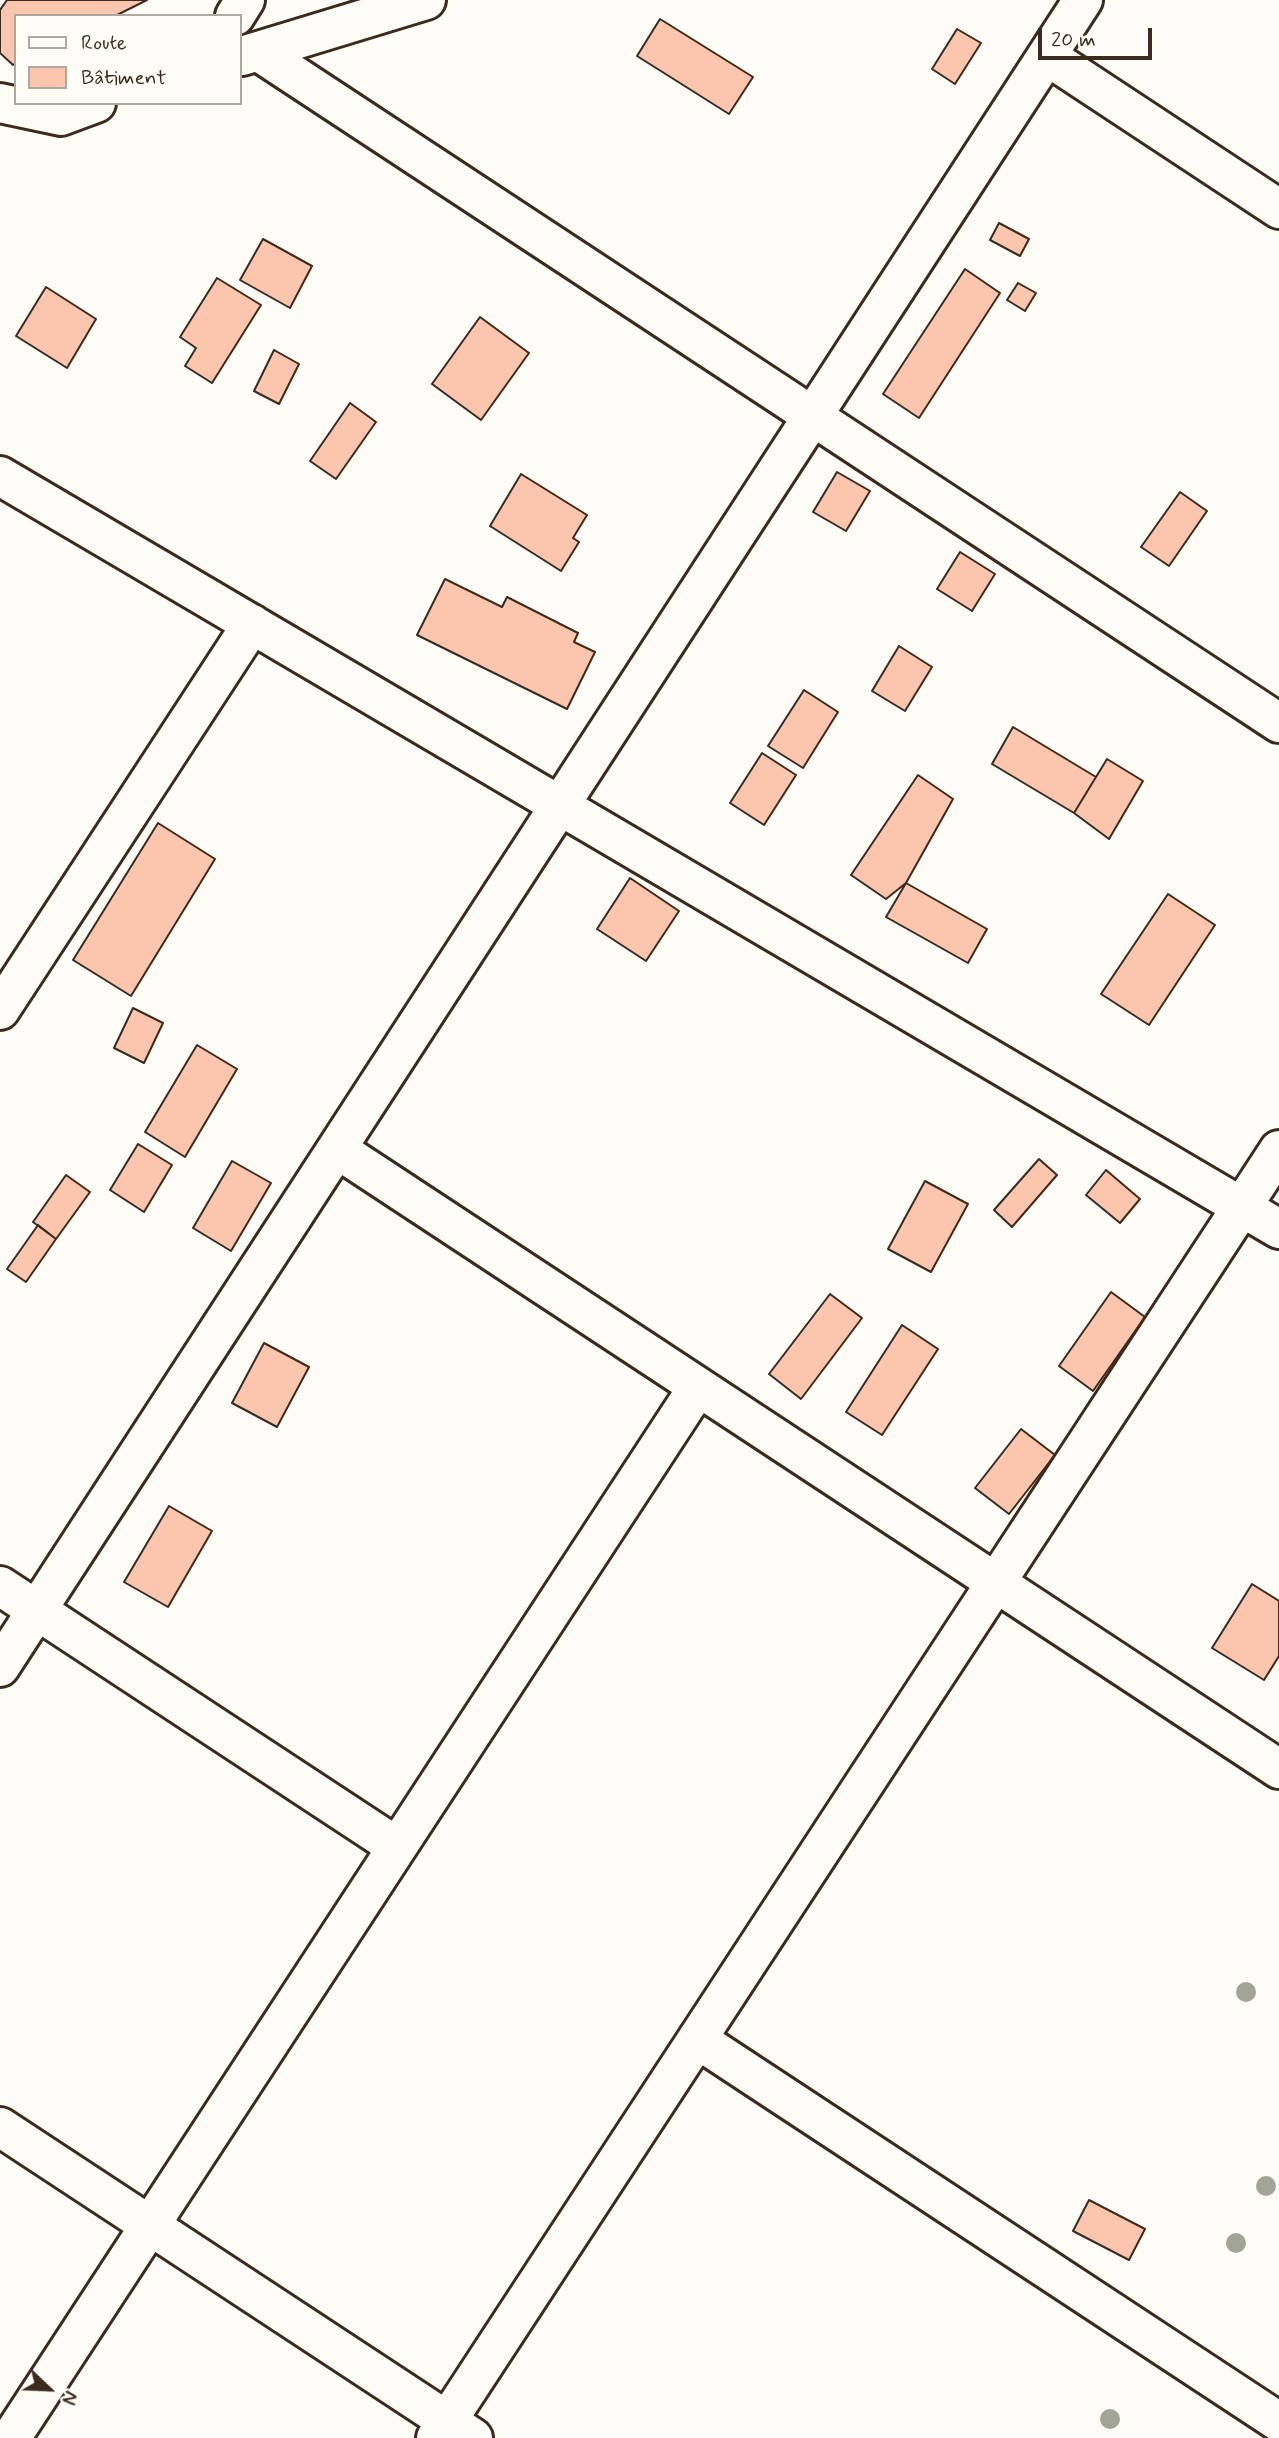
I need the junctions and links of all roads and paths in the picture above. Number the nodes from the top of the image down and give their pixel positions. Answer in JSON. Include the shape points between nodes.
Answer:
{"nodes":[{"id":1,"x":426,"y":0,"type":"edge"},
{"id":2,"x":1083,"y":0,"type":"edge"},
{"id":3,"x":249,"y":54,"type":"edge"},
{"id":4,"x":1047,"y":56,"type":"junction"},
{"id":5,"x":0,"y":103,"type":"edge"},
{"id":6,"x":91,"y":105,"type":"edge"},
{"id":7,"x":1279,"y":209,"type":"edge"},
{"id":8,"x":813,"y":416,"type":"junction"},
{"id":9,"x":0,"y":476,"type":"edge"},
{"id":10,"x":252,"y":624,"type":"junction"},
{"id":11,"x":1279,"y":723,"type":"edge"},
{"id":12,"x":560,"y":806,"type":"junction"},
{"id":13,"x":0,"y":1010,"type":"edge"},
{"id":14,"x":337,"y":1149,"type":"junction"},
{"id":15,"x":1279,"y":1150,"type":"edge"},
{"id":16,"x":1242,"y":1206,"type":"junction"},
{"id":17,"x":1279,"y":1229,"type":"edge"},
{"id":18,"x":698,"y":1387,"type":"junction"},
{"id":19,"x":996,"y":1583,"type":"junction"},
{"id":20,"x":0,"y":1586,"type":"edge"},
{"id":21,"x":37,"y":1611,"type":"junction"},
{"id":22,"x":0,"y":1667,"type":"edge"},
{"id":23,"x":1279,"y":1769,"type":"edge"},
{"id":24,"x":397,"y":1847,"type":"junction"},
{"id":25,"x":697,"y":2039,"type":"junction"},
{"id":26,"x":0,"y":2127,"type":"edge"},
{"id":27,"x":150,"y":2225,"type":"junction"},
{"id":28,"x":1279,"y":2422,"type":"edge"},
{"id":29,"x":452,"y":2432,"type":"edge"},
{"id":30,"x":11,"y":2438,"type":"edge"}],
"edges":[{"from":1,"to":3,"type":"street"},
{"from":2,"to":4,"type":"street"},
{"from":3,"to":8,"type":"street"},
{"from":4,"to":7,"type":"street"},
{"from":4,"to":8,"type":"street"},
{"from":5,"to":6,"type":"street","via":[[61,116]]},
{"from":8,"to":11,"type":"street"},
{"from":8,"to":12,"type":"street"},
{"from":9,"to":10,"type":"street"},
{"from":10,"to":12,"type":"street"},
{"from":10,"to":13,"type":"street"},
{"from":12,"to":14,"type":"street"},
{"from":12,"to":16,"type":"street"},
{"from":14,"to":18,"type":"street"},
{"from":14,"to":21,"type":"street"},
{"from":15,"to":16,"type":"street"},
{"from":16,"to":17,"type":"street"},
{"from":16,"to":19,"type":"street"},
{"from":18,"to":19,"type":"street"},
{"from":18,"to":24,"type":"street"},
{"from":19,"to":23,"type":"street"},
{"from":19,"to":25,"type":"street"},
{"from":20,"to":21,"type":"street"},
{"from":21,"to":22,"type":"street"},
{"from":21,"to":24,"type":"street"},
{"from":24,"to":27,"type":"street"},
{"from":25,"to":28,"type":"street"},
{"from":25,"to":29,"type":"street"},
{"from":26,"to":27,"type":"street"},
{"from":27,"to":29,"type":"street"},
{"from":27,"to":30,"type":"street"}]}
